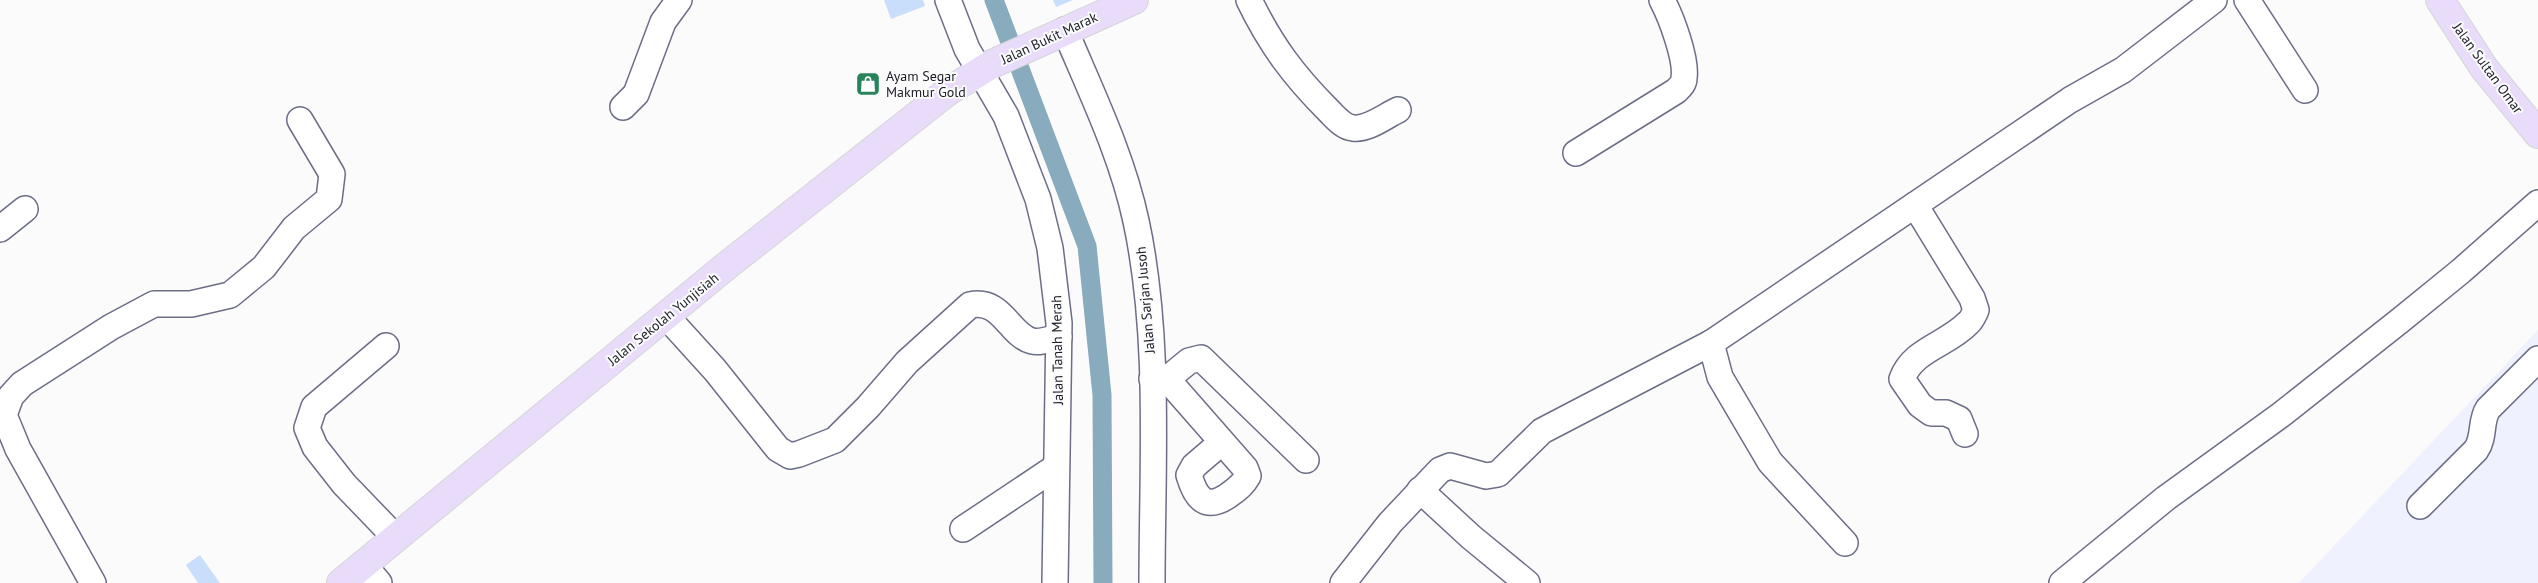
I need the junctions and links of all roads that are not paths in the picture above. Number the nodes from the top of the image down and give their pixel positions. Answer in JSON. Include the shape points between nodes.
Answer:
{"nodes":[{"id":1,"x":679,"y":0,"type":"edge"},
{"id":2,"x":948,"y":0,"type":"edge"},
{"id":3,"x":1134,"y":0,"type":"edge"},
{"id":4,"x":1249,"y":0,"type":"edge"},
{"id":5,"x":1662,"y":0,"type":"edge"},
{"id":6,"x":2214,"y":0,"type":"edge"},
{"id":7,"x":2247,"y":0,"type":"edge"},
{"id":8,"x":2440,"y":0,"type":"edge"},
{"id":9,"x":1059,"y":33,"type":"junction"},
{"id":10,"x":986,"y":67,"type":"junction"},
{"id":11,"x":2305,"y":90,"type":"dead end"},
{"id":12,"x":623,"y":107,"type":"dead end"},
{"id":13,"x":1398,"y":110,"type":"dead end"},
{"id":14,"x":300,"y":120,"type":"dead end"},
{"id":15,"x":2538,"y":134,"type":"edge"},
{"id":16,"x":1576,"y":153,"type":"dead end"},
{"id":17,"x":2538,"y":202,"type":"edge"},
{"id":18,"x":1915,"y":204,"type":"junction"},
{"id":19,"x":25,"y":210,"type":"dead end"},
{"id":20,"x":0,"y":230,"type":"edge"},
{"id":21,"x":666,"y":316,"type":"junction"},
{"id":22,"x":1058,"y":337,"type":"junction"},
{"id":23,"x":1711,"y":342,"type":"junction"},
{"id":24,"x":386,"y":346,"type":"dead end"},
{"id":25,"x":2538,"y":359,"type":"edge"},
{"id":26,"x":1160,"y":379,"type":"junction"},
{"id":27,"x":2,"y":411,"type":"edge"},
{"id":28,"x":1965,"y":434,"type":"dead end"},
{"id":29,"x":1222,"y":442,"type":"dead end"},
{"id":30,"x":9,"y":453,"type":"edge"},
{"id":31,"x":1306,"y":460,"type":"dead end"},
{"id":32,"x":1056,"y":467,"type":"junction"},
{"id":33,"x":1420,"y":490,"type":"junction"},
{"id":34,"x":2420,"y":506,"type":"dead end"},
{"id":35,"x":963,"y":529,"type":"dead end"},
{"id":36,"x":396,"y":538,"type":"junction"},
{"id":37,"x":1845,"y":543,"type":"dead end"},
{"id":38,"x":372,"y":574,"type":"edge"},
{"id":39,"x":92,"y":583,"type":"edge"},
{"id":40,"x":341,"y":583,"type":"edge"},
{"id":41,"x":1055,"y":583,"type":"edge"},
{"id":42,"x":1152,"y":583,"type":"edge"},
{"id":43,"x":1343,"y":583,"type":"edge"},
{"id":44,"x":1527,"y":583,"type":"edge"},
{"id":45,"x":2062,"y":583,"type":"edge"}],
"edges":[{"from":1,"to":12,"type":"street","via":[[663,22],[636,94]]},
{"from":2,"to":10,"type":"street","name":"Jalan Tanah Merah","via":[[967,49]]},
{"from":3,"to":9,"type":"main road","name":"Jalan Bukit Marak"},
{"from":4,"to":13,"type":"street","via":[[1297,80],[1341,123],[1352,128],[1364,127]]},
{"from":5,"to":16,"type":"street","via":[[1680,51],[1684,82],[1676,91]]},
{"from":6,"to":18,"type":"street","via":[[2122,70],[2070,100]]},
{"from":7,"to":11,"type":"street"},
{"from":8,"to":15,"type":"main road","name":"Jalan Sultan Omar","via":[[2484,68]]},
{"from":9,"to":10,"type":"main road","name":"Jalan Bukit Marak"},
{"from":9,"to":26,"type":"street","name":"Jalan Sarjan Jusoh","via":[[1111,140],[1136,220]]},
{"from":10,"to":21,"type":"main road","name":"Jalan Sekolah Yunjisiah","via":[[908,122]]},
{"from":10,"to":22,"type":"street","name":"Jalan Tanah Merah","via":[[1038,199],[1056,288]]},
{"from":14,"to":27,"type":"street","via":[[332,174],[329,199],[294,228],[264,267],[230,296],[191,304],[154,304],[111,327],[22,384]]},
{"from":17,"to":45,"type":"street","via":[[2461,271],[2380,336],[2282,414],[2166,498]]},
{"from":18,"to":23,"type":"street"},
{"from":18,"to":28,"type":"street","via":[[1972,298],[1976,310],[1968,323],[1914,360],[1902,379],[1920,406],[1930,413],[1959,419]]},
{"from":19,"to":20,"type":"street"},
{"from":21,"to":22,"type":"street","via":[[715,370],[778,449],[790,456],[838,437],[907,362],[970,305],[982,304],[1004,316],[1030,341]]},
{"from":21,"to":36,"type":"main road","name":"Jalan Sekolah Yunjisiah"},
{"from":22,"to":32,"type":"street","name":"Jalan Tanah Merah"},
{"from":23,"to":33,"type":"street","via":[[1542,431],[1498,474],[1486,476],[1450,466],[1440,470]]},
{"from":23,"to":37,"type":"street","via":[[1720,377],[1770,462]]},
{"from":24,"to":36,"type":"street","via":[[314,407],[307,428],[315,447],[344,484]]},
{"from":25,"to":34,"type":"street","via":[[2488,409],[2476,450]]},
{"from":26,"to":29,"type":"street"},
{"from":26,"to":31,"type":"street","via":[[1190,361],[1202,358]]},
{"from":26,"to":42,"type":"street","name":"Jalan Sarjan Jusoh"},
{"from":27,"to":30,"type":"street"},
{"from":30,"to":39,"type":"street"},
{"from":32,"to":35,"type":"street"},
{"from":32,"to":41,"type":"street","name":"Jalan Tanah Merah"},
{"from":33,"to":43,"type":"street"},
{"from":33,"to":44,"type":"street","via":[[1471,538]]},
{"from":36,"to":38,"type":"main road","name":"Jalan Sekolah Yunjisiah"},
{"from":38,"to":40,"type":"main road","name":"Jalan Sekolah Yunjisiah"}]}
